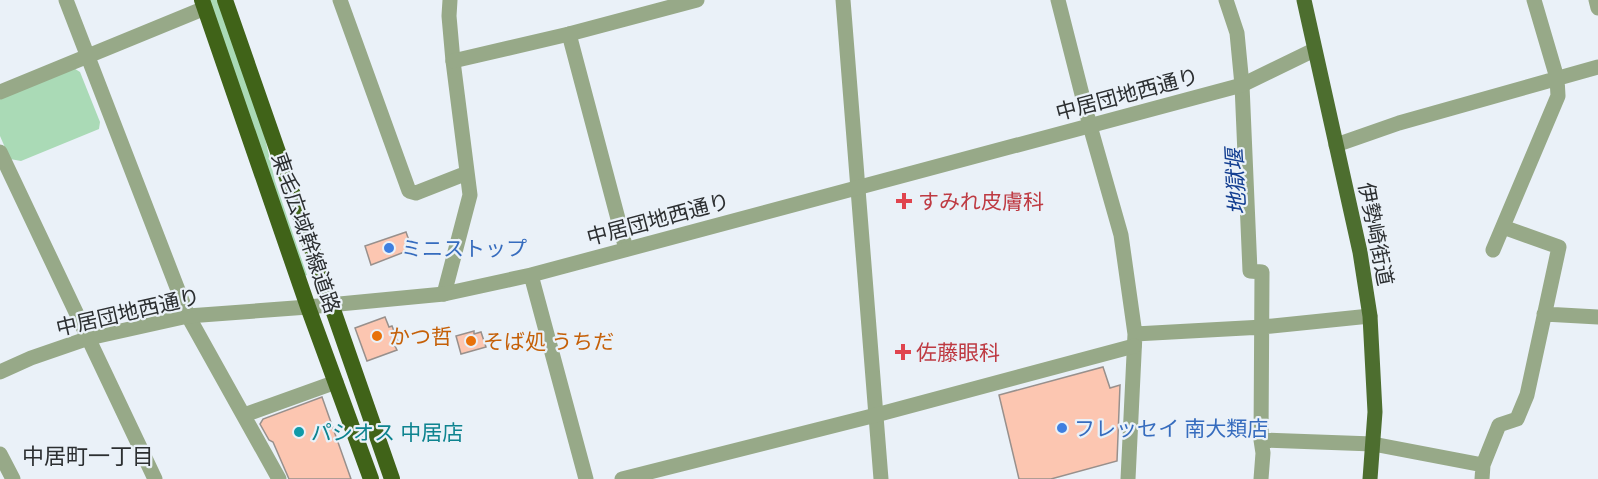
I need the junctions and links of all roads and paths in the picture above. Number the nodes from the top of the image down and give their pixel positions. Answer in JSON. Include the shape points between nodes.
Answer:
{"nodes":[{"id":1,"x":66,"y":0,"type":"edge"},
{"id":2,"x":225,"y":0,"type":"edge"},
{"id":3,"x":340,"y":0,"type":"edge"},
{"id":4,"x":450,"y":0,"type":"edge"},
{"id":5,"x":697,"y":0,"type":"edge"},
{"id":6,"x":843,"y":0,"type":"edge"},
{"id":7,"x":1058,"y":0,"type":"edge"},
{"id":8,"x":1226,"y":0,"type":"edge"},
{"id":9,"x":1304,"y":0,"type":"edge"},
{"id":10,"x":1534,"y":0,"type":"edge"},
{"id":11,"x":1596,"y":0,"type":"edge"},
{"id":12,"x":203,"y":4,"type":"edge"},
{"id":13,"x":1598,"y":8,"type":"edge"},
{"id":14,"x":569,"y":34,"type":"junction"},
{"id":15,"x":1314,"y":50,"type":"junction"},
{"id":16,"x":87,"y":55,"type":"junction"},
{"id":17,"x":453,"y":61,"type":"junction"},
{"id":18,"x":1598,"y":67,"type":"edge"},
{"id":19,"x":1557,"y":78,"type":"junction"},
{"id":20,"x":1242,"y":85,"type":"junction"},
{"id":21,"x":0,"y":92,"type":"edge"},
{"id":22,"x":1090,"y":126,"type":"junction"},
{"id":23,"x":1336,"y":145,"type":"junction"},
{"id":24,"x":0,"y":152,"type":"edge"},
{"id":25,"x":467,"y":173,"type":"junction"},
{"id":26,"x":858,"y":187,"type":"junction"},
{"id":27,"x":1503,"y":227,"type":"junction"},
{"id":28,"x":626,"y":249,"type":"junction"},
{"id":29,"x":1493,"y":250,"type":"dead end"},
{"id":30,"x":531,"y":275,"type":"junction"},
{"id":31,"x":444,"y":294,"type":"junction"},
{"id":32,"x":330,"y":305,"type":"junction"},
{"id":33,"x":308,"y":307,"type":"junction"},
{"id":34,"x":1544,"y":314,"type":"junction"},
{"id":35,"x":188,"y":316,"type":"junction"},
{"id":36,"x":1370,"y":316,"type":"junction"},
{"id":37,"x":1598,"y":316,"type":"edge"},
{"id":38,"x":1263,"y":327,"type":"junction"},
{"id":39,"x":89,"y":338,"type":"junction"},
{"id":40,"x":1135,"y":340,"type":"junction"},
{"id":41,"x":0,"y":372,"type":"edge"},
{"id":42,"x":336,"y":382,"type":"junction"},
{"id":43,"x":244,"y":415,"type":"junction"},
{"id":44,"x":876,"y":415,"type":"junction"},
{"id":45,"x":1261,"y":440,"type":"junction"},
{"id":46,"x":1373,"y":444,"type":"junction"},
{"id":47,"x":0,"y":454,"type":"edge"},
{"id":48,"x":1483,"y":472,"type":"edge"},
{"id":49,"x":13,"y":479,"type":"edge"},
{"id":50,"x":155,"y":479,"type":"edge"},
{"id":51,"x":279,"y":479,"type":"edge"},
{"id":52,"x":371,"y":479,"type":"edge"},
{"id":53,"x":392,"y":479,"type":"edge"},
{"id":54,"x":586,"y":479,"type":"edge"},
{"id":55,"x":622,"y":479,"type":"edge"},
{"id":56,"x":881,"y":479,"type":"edge"},
{"id":57,"x":1128,"y":479,"type":"edge"},
{"id":58,"x":1261,"y":479,"type":"edge"},
{"id":59,"x":1370,"y":479,"type":"edge"}],
"edges":[{"from":1,"to":16,"type":"street"},
{"from":2,"to":32,"type":"highway","name":"東毛広域幹線道路"},
{"from":3,"to":25,"type":"street","via":[[409,191],[416,193]]},
{"from":4,"to":17,"type":"street"},
{"from":5,"to":14,"type":"street"},
{"from":6,"to":26,"type":"street"},
{"from":7,"to":22,"type":"street"},
{"from":8,"to":20,"type":"street","via":[[1237,33]]},
{"from":9,"to":15,"type":"main road","name":"伊勢崎街道"},
{"from":10,"to":19,"type":"street"},
{"from":11,"to":13,"type":"street"},
{"from":12,"to":16,"type":"street"},
{"from":12,"to":33,"type":"highway","name":"東毛広域幹線道路"},
{"from":14,"to":17,"type":"street"},
{"from":14,"to":28,"type":"street"},
{"from":15,"to":20,"type":"street","name":"中居団地西通り"},
{"from":15,"to":23,"type":"main road","name":"伊勢崎街道"},
{"from":16,"to":21,"type":"street"},
{"from":16,"to":35,"type":"street"},
{"from":17,"to":25,"type":"street"},
{"from":18,"to":19,"type":"street"},
{"from":19,"to":23,"type":"street"},
{"from":19,"to":27,"type":"street","via":[[1558,96]]},
{"from":20,"to":22,"type":"street","name":"中居団地西通り"},
{"from":20,"to":38,"type":"street","via":[[1250,271],[1262,272]]},
{"from":22,"to":26,"type":"street","name":"中居団地西通り"},
{"from":22,"to":40,"type":"street","via":[[1121,235]]},
{"from":23,"to":36,"type":"main road","name":"伊勢崎街道"},
{"from":24,"to":39,"type":"street"},
{"from":25,"to":31,"type":"street","via":[[470,195]]},
{"from":26,"to":28,"type":"street","name":"中居団地西通り"},
{"from":26,"to":44,"type":"street"},
{"from":27,"to":29,"type":"street"},
{"from":27,"to":34,"type":"street","via":[[1559,247]]},
{"from":28,"to":30,"type":"street","name":"中居団地西通り"},
{"from":30,"to":31,"type":"street","name":"中居団地西通り"},
{"from":30,"to":54,"type":"street"},
{"from":31,"to":32,"type":"street","name":"中居団地西通り"},
{"from":32,"to":33,"type":"street","name":"中居団地西通り"},
{"from":32,"to":53,"type":"highway","name":"東毛広域幹線道路"},
{"from":33,"to":35,"type":"street","name":"中居団地西通り"},
{"from":33,"to":42,"type":"highway","name":"東毛広域幹線道路"},
{"from":34,"to":37,"type":"street"},
{"from":34,"to":48,"type":"street","via":[[1517,419],[1499,425]]},
{"from":35,"to":39,"type":"street","name":"中居団地西通り"},
{"from":35,"to":43,"type":"street"},
{"from":36,"to":38,"type":"street"},
{"from":36,"to":46,"type":"main road","name":"伊勢崎街道","via":[[1376,412]]},
{"from":38,"to":40,"type":"street"},
{"from":38,"to":45,"type":"street"},
{"from":39,"to":41,"type":"street","name":"中居団地西通り"},
{"from":39,"to":50,"type":"street"},
{"from":40,"to":44,"type":"street"},
{"from":40,"to":57,"type":"street"},
{"from":42,"to":43,"type":"street"},
{"from":42,"to":52,"type":"highway","name":"東毛広域幹線道路"},
{"from":43,"to":51,"type":"street"},
{"from":44,"to":55,"type":"street"},
{"from":44,"to":56,"type":"street"},
{"from":45,"to":46,"type":"street"},
{"from":45,"to":58,"type":"street"},
{"from":46,"to":48,"type":"street"},
{"from":46,"to":59,"type":"main road","name":"伊勢崎街道"},
{"from":47,"to":49,"type":"street"}]}
